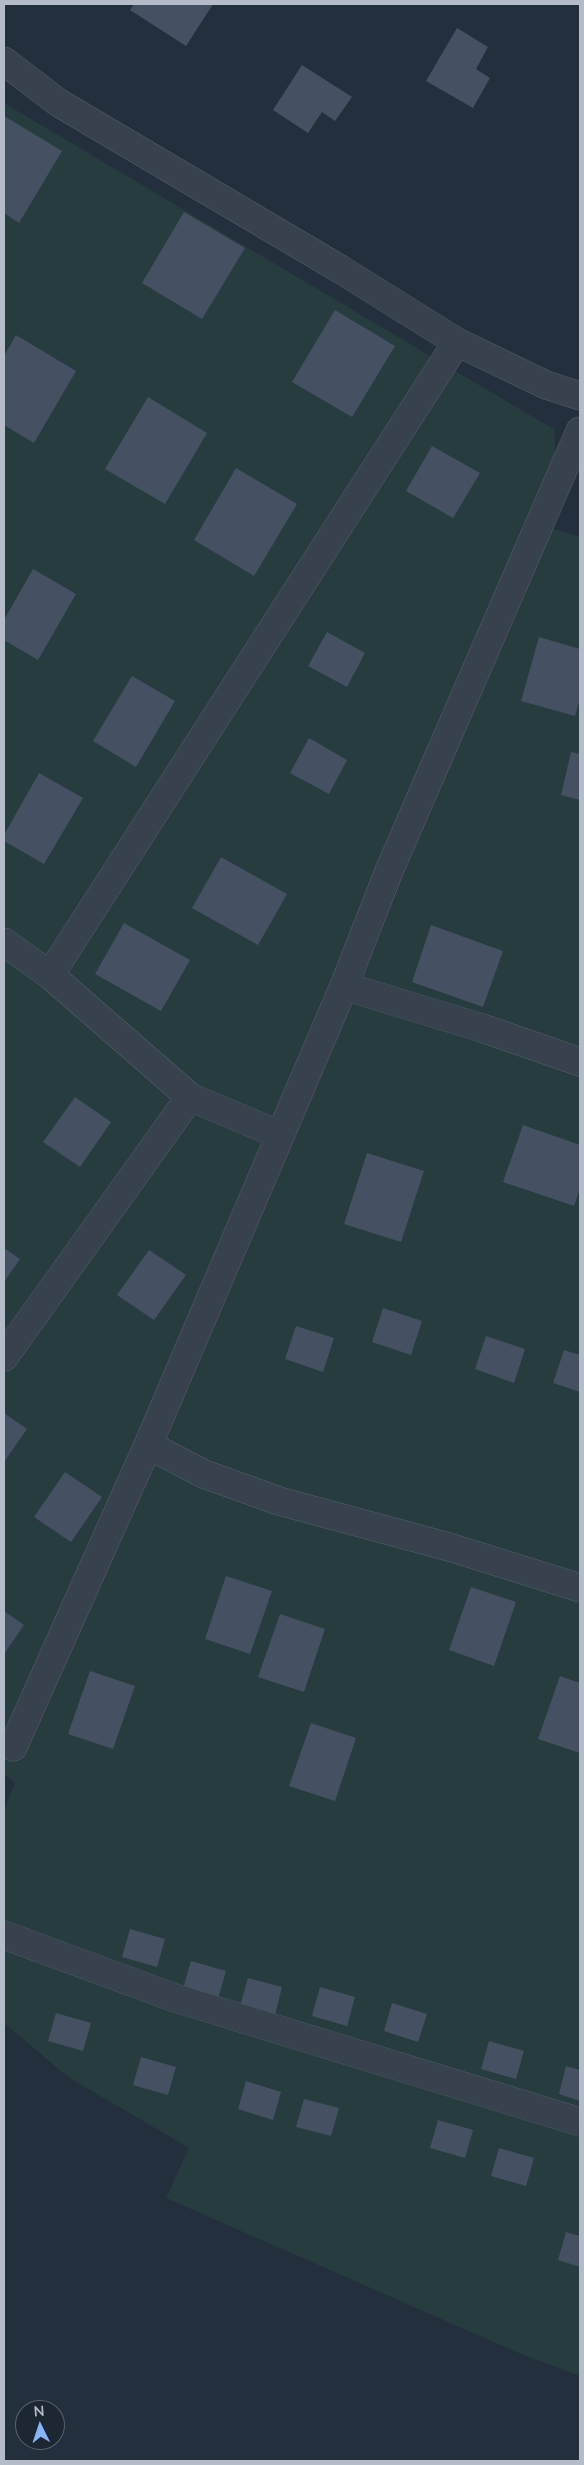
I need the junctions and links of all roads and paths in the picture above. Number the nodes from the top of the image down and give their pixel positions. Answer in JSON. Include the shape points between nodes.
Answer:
{"nodes":[{"id":1,"x":4,"y":61,"type":"edge"},
{"id":2,"x":457,"y":342,"type":"junction"},
{"id":3,"x":580,"y":396,"type":"edge"},
{"id":4,"x":580,"y":431,"type":"edge"},
{"id":5,"x":4,"y":942,"type":"edge"},
{"id":6,"x":50,"y":975,"type":"junction"},
{"id":7,"x":344,"y":986,"type":"junction"},
{"id":8,"x":580,"y":1062,"type":"edge"},
{"id":9,"x":190,"y":1097,"type":"junction"},
{"id":10,"x":280,"y":1135,"type":"junction"},
{"id":11,"x":4,"y":1357,"type":"edge"},
{"id":12,"x":148,"y":1445,"type":"junction"},
{"id":13,"x":580,"y":1588,"type":"edge"},
{"id":14,"x":13,"y":1747,"type":"dead end"},
{"id":15,"x":4,"y":1935,"type":"edge"},
{"id":16,"x":580,"y":2122,"type":"edge"}],
"edges":[{"from":1,"to":2,"type":"lane","via":[[58,103],[340,269]]},
{"from":2,"to":3,"type":"lane","via":[[546,385]]},
{"from":2,"to":6,"type":"lane"},
{"from":4,"to":7,"type":"lane","via":[[389,870]]},
{"from":5,"to":6,"type":"lane"},
{"from":6,"to":9,"type":"lane"},
{"from":7,"to":8,"type":"lane"},
{"from":7,"to":10,"type":"lane"},
{"from":9,"to":10,"type":"lane"},
{"from":9,"to":11,"type":"lane"},
{"from":10,"to":12,"type":"lane"},
{"from":12,"to":13,"type":"lane","via":[[204,1474],[279,1501],[449,1547]]},
{"from":12,"to":14,"type":"lane"},
{"from":15,"to":16,"type":"lane","via":[[174,1998]]}]}
